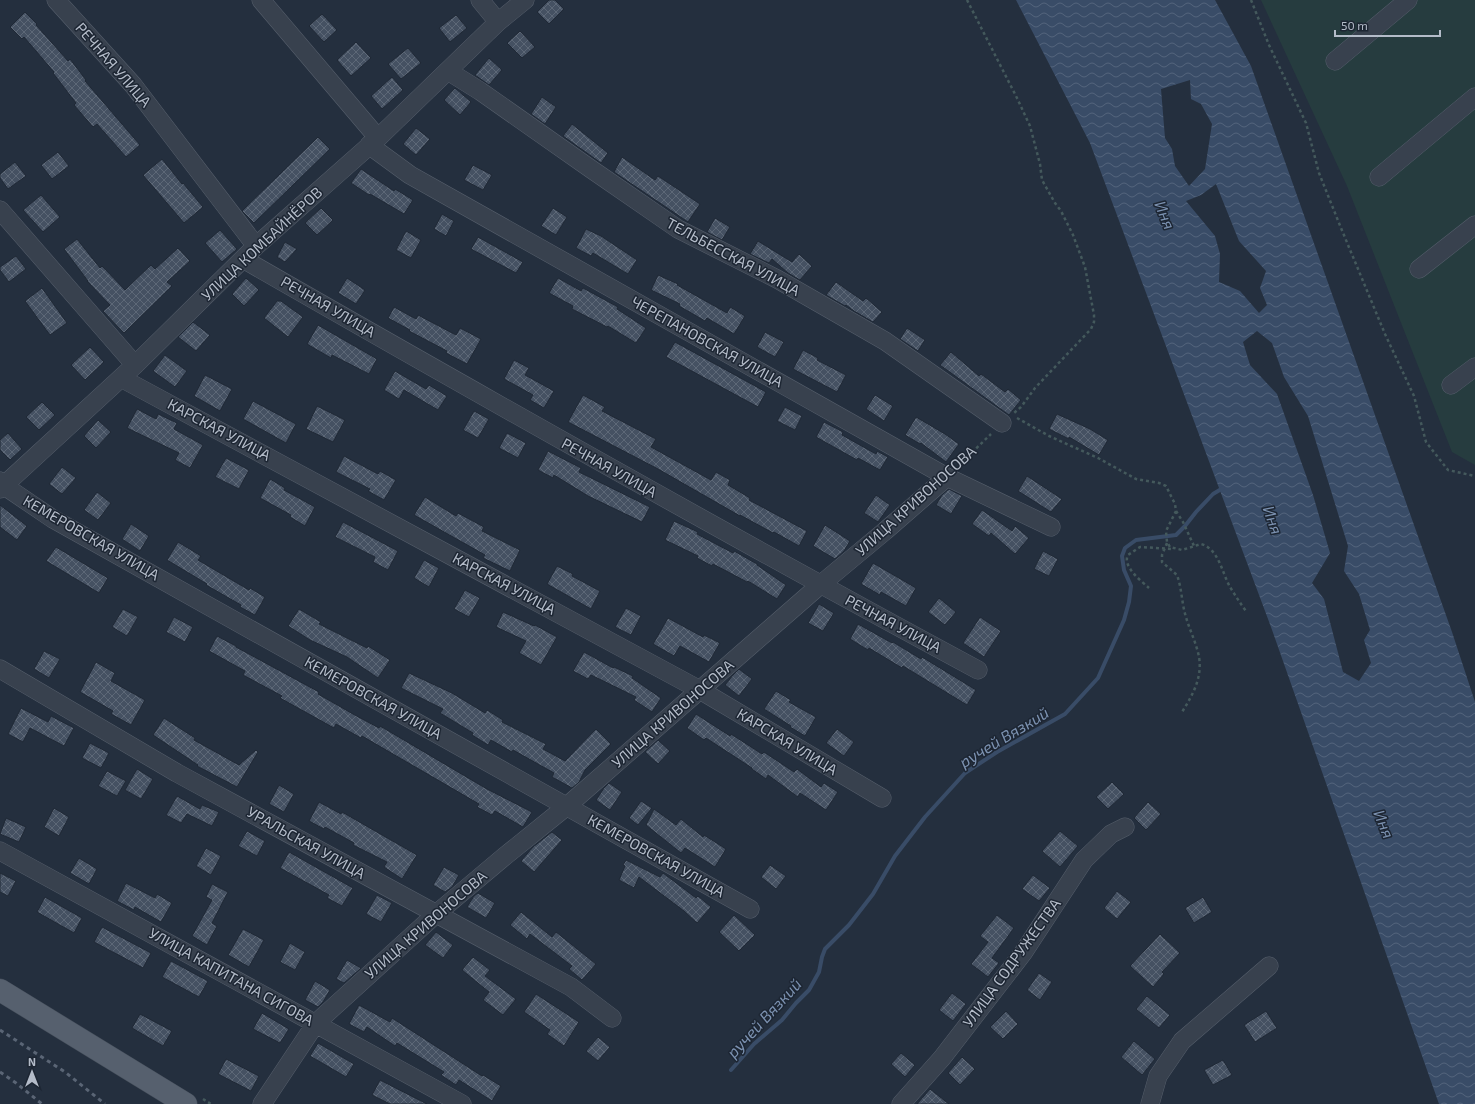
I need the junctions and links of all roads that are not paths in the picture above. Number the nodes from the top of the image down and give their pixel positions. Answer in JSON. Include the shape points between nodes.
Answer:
{"nodes":[{"id":1,"x":56,"y":0,"type":"edge"},
{"id":2,"x":261,"y":0,"type":"edge"},
{"id":3,"x":480,"y":0,"type":"edge"},
{"id":4,"x":524,"y":0,"type":"edge"},
{"id":5,"x":1408,"y":0,"type":"edge"},
{"id":6,"x":498,"y":22,"type":"junction"},
{"id":7,"x":1336,"y":61,"type":"dead end"},
{"id":8,"x":448,"y":71,"type":"junction"},
{"id":9,"x":1475,"y":97,"type":"edge"},
{"id":10,"x":373,"y":142,"type":"junction"},
{"id":11,"x":1379,"y":177,"type":"dead end"},
{"id":12,"x":0,"y":210,"type":"edge"},
{"id":13,"x":1475,"y":225,"type":"edge"},
{"id":14,"x":256,"y":246,"type":"junction"},
{"id":15,"x":243,"y":259,"type":"junction"},
{"id":16,"x":1419,"y":269,"type":"dead end"},
{"id":17,"x":135,"y":365,"type":"junction"},
{"id":18,"x":1475,"y":367,"type":"edge"},
{"id":19,"x":121,"y":378,"type":"junction"},
{"id":20,"x":1451,"y":385,"type":"dead end"},
{"id":21,"x":1007,"y":419,"type":"road end"},
{"id":22,"x":947,"y":477,"type":"junction"},
{"id":23,"x":1,"y":485,"type":"edge"},
{"id":24,"x":1051,"y":527,"type":"dead end"},
{"id":25,"x":820,"y":585,"type":"junction"},
{"id":26,"x":0,"y":669,"type":"edge"},
{"id":27,"x":978,"y":670,"type":"dead end"},
{"id":28,"x":700,"y":690,"type":"junction"},
{"id":29,"x":882,"y":798,"type":"dead end"},
{"id":30,"x":567,"y":806,"type":"junction"},
{"id":31,"x":1125,"y":827,"type":"dead end"},
{"id":32,"x":0,"y":851,"type":"edge"},
{"id":33,"x":750,"y":909,"type":"dead end"},
{"id":34,"x":436,"y":914,"type":"junction"},
{"id":35,"x":1269,"y":966,"type":"dead end"},
{"id":36,"x":0,"y":990,"type":"edge"},
{"id":37,"x":612,"y":1018,"type":"dead end"},
{"id":38,"x":316,"y":1023,"type":"junction"},
{"id":39,"x":186,"y":1104,"type":"edge"},
{"id":40,"x":262,"y":1104,"type":"edge"},
{"id":41,"x":462,"y":1104,"type":"edge"},
{"id":42,"x":901,"y":1104,"type":"edge"},
{"id":43,"x":1150,"y":1104,"type":"edge"}],
"edges":[{"from":1,"to":14,"type":"street","name":"РЕЧНАЯ УЛИЦА","via":[[132,85]]},
{"from":2,"to":10,"type":"street","name":"ЧЕРЕПАНОВСКАЯ УЛИЦА"},
{"from":3,"to":6,"type":"street"},
{"from":4,"to":6,"type":"street","name":"УЛИЦА КОМБАЙНЁРОВ"},
{"from":5,"to":7,"type":"street"},
{"from":6,"to":8,"type":"street","name":"УЛИЦА КОМБАЙНЁРОВ"},
{"from":8,"to":10,"type":"street","name":"УЛИЦА КОМБАЙНЁРОВ"},
{"from":8,"to":21,"type":"street","name":"ТЕЛЬБЕССКАЯ УЛИЦА","via":[[678,230],[777,279],[885,341]]},
{"from":9,"to":11,"type":"street"},
{"from":10,"to":14,"type":"street","name":"УЛИЦА КОМБАЙНЁРОВ"},
{"from":10,"to":22,"type":"street","name":"ЧЕРЕПАНОВСКАЯ УЛИЦА","via":[[410,175]]},
{"from":12,"to":17,"type":"street"},
{"from":13,"to":16,"type":"street"},
{"from":14,"to":15,"type":"street","name":"УЛИЦА КОМБАЙНЁРОВ"},
{"from":15,"to":17,"type":"street","name":"УЛИЦА КОМБАЙНЁРОВ"},
{"from":15,"to":25,"type":"street","name":"РЕЧНАЯ УЛИЦА"},
{"from":17,"to":19,"type":"street","name":"УЛИЦА КОМБАЙНЁРОВ"},
{"from":18,"to":20,"type":"street"},
{"from":19,"to":23,"type":"street","name":"УЛИЦА КОМБАЙНЁРОВ"},
{"from":19,"to":28,"type":"street","name":"КАРСКАЯ УЛИЦА"},
{"from":22,"to":24,"type":"street","name":"ЧЕРЕПАНОВСКАЯ УЛИЦА"},
{"from":22,"to":25,"type":"street","name":"УЛИЦА КРИВОНОСОВА"},
{"from":23,"to":30,"type":"street","name":"КЕМЕРОВСКАЯ УЛИЦА","via":[[53,519]]},
{"from":25,"to":27,"type":"street","name":"РЕЧНАЯ УЛИЦА"},
{"from":25,"to":28,"type":"street","name":"УЛИЦА КРИВОНОСОВА"},
{"from":26,"to":34,"type":"street","name":"УРАЛЬСКАЯ УЛИЦА","via":[[177,773]]},
{"from":28,"to":29,"type":"street","name":"КАРСКАЯ УЛИЦА"},
{"from":28,"to":30,"type":"street","name":"УЛИЦА КРИВОНОСОВА"},
{"from":30,"to":33,"type":"street","name":"КЕМЕРОВСКАЯ УЛИЦА"},
{"from":30,"to":34,"type":"street","name":"УЛИЦА КРИВОНОСОВА"},
{"from":31,"to":42,"type":"street","name":"УЛИЦА СОДРУЖЕСТВА","via":[[1110,834],[1084,860],[1023,953],[942,1058]]},
{"from":32,"to":38,"type":"street","name":"УЛИЦА КАПИТАНА СИГОВА"},
{"from":34,"to":37,"type":"street","name":"УРАЛЬСКАЯ УЛИЦА","via":[[571,987]]},
{"from":34,"to":38,"type":"street","name":"УЛИЦА КРИВОНОСОВА"},
{"from":35,"to":43,"type":"street","via":[[1182,1041],[1158,1076]]},
{"from":36,"to":39,"type":"main road"},
{"from":38,"to":40,"type":"street","name":"УЛИЦА КРИВОНОСОВА"},
{"from":38,"to":41,"type":"street","name":"УЛИЦА КАПИТАНА СИГОВА"}]}
